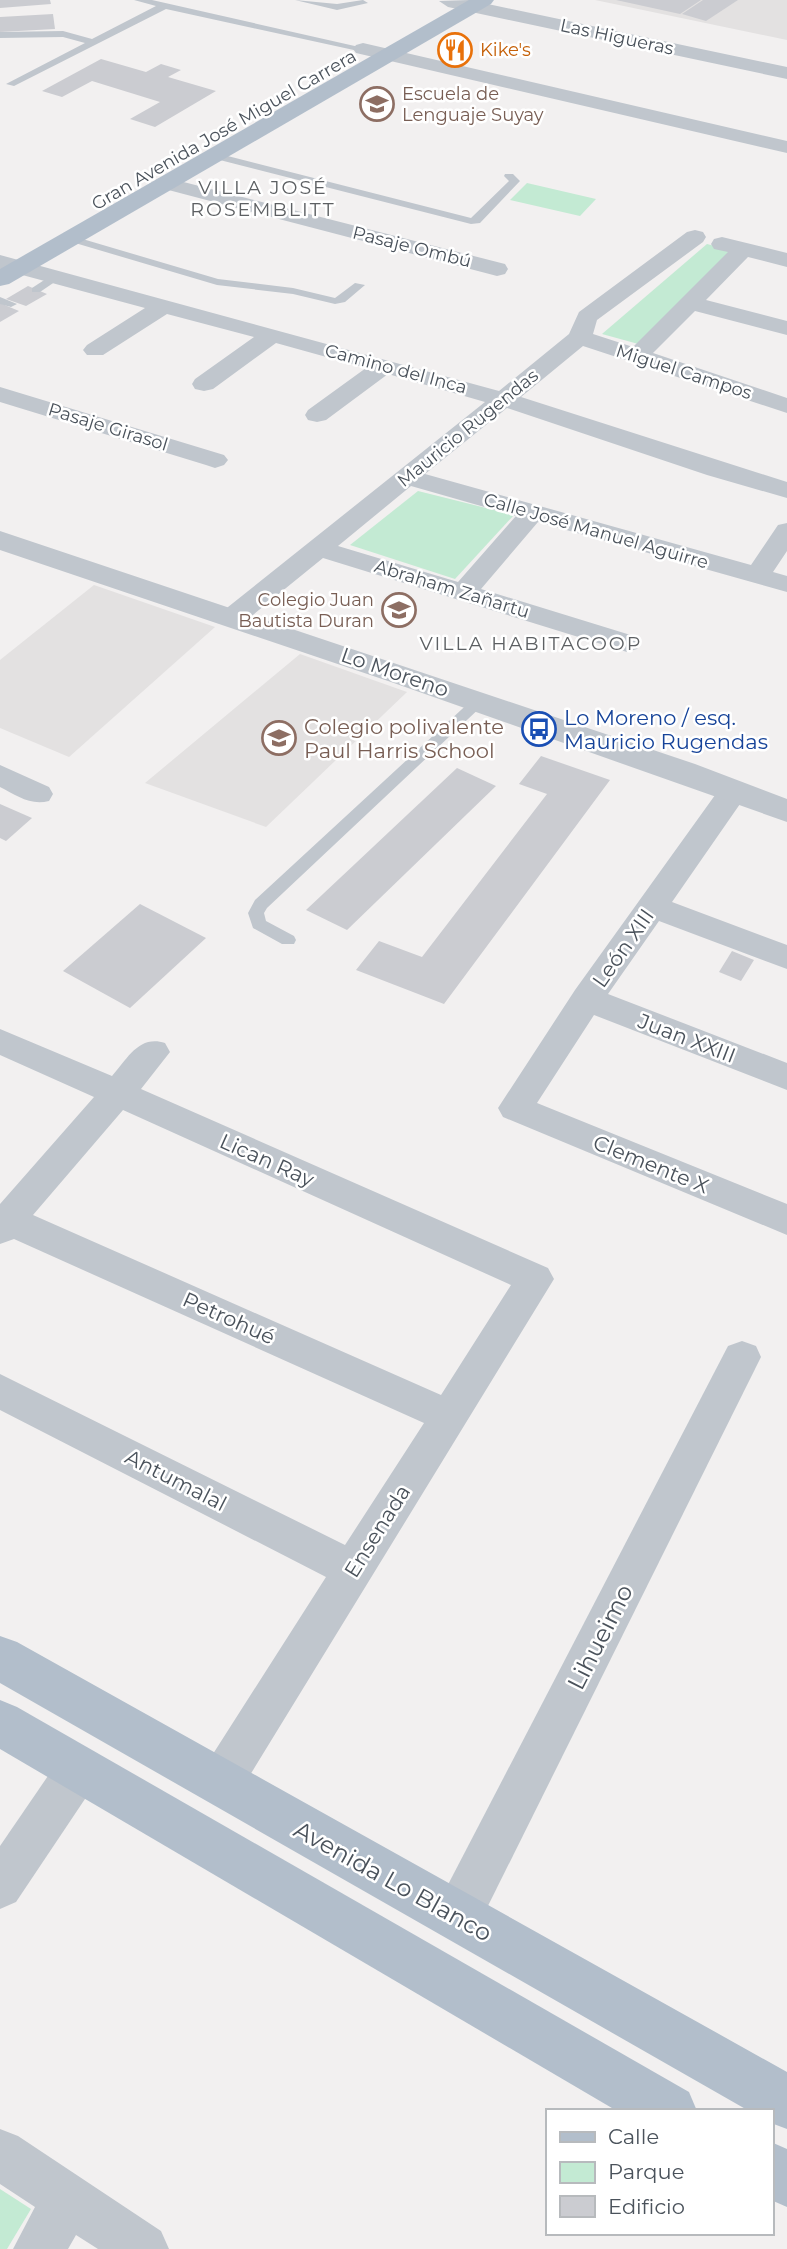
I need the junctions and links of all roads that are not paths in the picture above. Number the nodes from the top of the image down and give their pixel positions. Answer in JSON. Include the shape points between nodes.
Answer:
{"nodes":[{"id":1,"x":139,"y":0,"type":"edge"},
{"id":2,"x":300,"y":0,"type":"edge"},
{"id":3,"x":341,"y":0,"type":"edge"},
{"id":4,"x":449,"y":0,"type":"edge"},
{"id":5,"x":368,"y":1,"type":"edge"},
{"id":6,"x":478,"y":3,"type":"edge"},
{"id":7,"x":164,"y":6,"type":"junction"},
{"id":8,"x":0,"y":35,"type":"edge"},
{"id":9,"x":93,"y":42,"type":"junction"},
{"id":10,"x":363,"y":49,"type":"junction"},
{"id":11,"x":390,"y":56,"type":"junction"},
{"id":12,"x":787,"y":73,"type":"edge"},
{"id":13,"x":11,"y":84,"type":"dead end"},
{"id":14,"x":787,"y":147,"type":"edge"},
{"id":15,"x":212,"y":155,"type":"junction"},
{"id":16,"x":509,"y":176,"type":"dead end"},
{"id":17,"x":164,"y":183,"type":"junction"},
{"id":18,"x":670,"y":231,"type":"dead end"},
{"id":19,"x":695,"y":237,"type":"junction"},
{"id":20,"x":69,"y":238,"type":"junction"},
{"id":21,"x":744,"y":249,"type":"junction"},
{"id":22,"x":787,"y":260,"type":"edge"},
{"id":23,"x":7,"y":264,"type":"edge"},
{"id":24,"x":497,"y":269,"type":"dead end"},
{"id":25,"x":56,"y":277,"type":"junction"},
{"id":26,"x":0,"y":279,"type":"edge"},
{"id":27,"x":359,"y":285,"type":"dead end"},
{"id":28,"x":36,"y":290,"type":"dead end"},
{"id":29,"x":690,"y":303,"type":"junction"},
{"id":30,"x":163,"y":307,"type":"junction"},
{"id":31,"x":787,"y":328,"type":"edge"},
{"id":32,"x":271,"y":335,"type":"junction"},
{"id":33,"x":580,"y":337,"type":"junction"},
{"id":34,"x":96,"y":350,"type":"dead end"},
{"id":35,"x":637,"y":356,"type":"junction"},
{"id":36,"x":385,"y":365,"type":"junction"},
{"id":37,"x":204,"y":384,"type":"dead end"},
{"id":38,"x":0,"y":394,"type":"edge"},
{"id":39,"x":505,"y":400,"type":"junction"},
{"id":40,"x":787,"y":406,"type":"edge"},
{"id":41,"x":317,"y":415,"type":"dead end"},
{"id":42,"x":215,"y":460,"type":"dead end"},
{"id":43,"x":406,"y":477,"type":"junction"},
{"id":44,"x":787,"y":490,"type":"edge"},
{"id":45,"x":532,"y":513,"type":"junction"},
{"id":46,"x":787,"y":531,"type":"edge"},
{"id":47,"x":0,"y":540,"type":"edge"},
{"id":48,"x":318,"y":548,"type":"junction"},
{"id":49,"x":757,"y":576,"type":"junction"},
{"id":50,"x":787,"y":584,"type":"edge"},
{"id":51,"x":463,"y":593,"type":"junction"},
{"id":52,"x":233,"y":617,"type":"junction"},
{"id":53,"x":627,"y":643,"type":"dead end"},
{"id":54,"x":479,"y":701,"type":"junction"},
{"id":55,"x":0,"y":775,"type":"edge"},
{"id":56,"x":734,"y":791,"type":"junction"},
{"id":57,"x":38,"y":794,"type":"dead end"},
{"id":58,"x":786,"y":808,"type":"edge"},
{"id":59,"x":652,"y":907,"type":"junction"},
{"id":60,"x":288,"y":940,"type":"dead end"},
{"id":61,"x":787,"y":957,"type":"edge"},
{"id":62,"x":587,"y":999,"type":"junction"},
{"id":63,"x":0,"y":1041,"type":"edge"},
{"id":64,"x":153,"y":1052,"type":"dead end"},
{"id":65,"x":787,"y":1077,"type":"edge"},
{"id":66,"x":117,"y":1093,"type":"junction"},
{"id":67,"x":515,"y":1108,"type":"joint"},
{"id":68,"x":787,"y":1220,"type":"edge"},
{"id":69,"x":4,"y":1225,"type":"edge"},
{"id":70,"x":535,"y":1279,"type":"joint"},
{"id":71,"x":742,"y":1357,"type":"dead end"},
{"id":72,"x":0,"y":1391,"type":"edge"},
{"id":73,"x":449,"y":1416,"type":"junction"},
{"id":74,"x":353,"y":1570,"type":"junction"},
{"id":75,"x":0,"y":1658,"type":"edge"},
{"id":76,"x":0,"y":1723,"type":"edge"},
{"id":77,"x":79,"y":1769,"type":"junction"},
{"id":78,"x":220,"y":1783,"type":"junction"},
{"id":79,"x":0,"y":1886,"type":"edge"},
{"id":80,"x":457,"y":1916,"type":"junction"},
{"id":81,"x":787,"y":2102,"type":"edge"},
{"id":82,"x":667,"y":2109,"type":"edge"},
{"id":83,"x":0,"y":2154,"type":"edge"},
{"id":84,"x":68,"y":2199,"type":"junction"},
{"id":85,"x":39,"y":2249,"type":"edge"},
{"id":86,"x":143,"y":2249,"type":"edge"}],
"edges":[{"from":1,"to":7,"type":"lane"},
{"from":2,"to":5,"type":"lane","via":[[337,6]]},
{"from":3,"to":5,"type":"lane"},
{"from":4,"to":6,"type":"street","name":"Las Higueras"},
{"from":4,"to":10,"type":"main road","name":"Gran Avenida José Miguel Carrera"},
{"from":6,"to":11,"type":"main road","name":"Gran Avenida José Miguel Carrera"},
{"from":6,"to":12,"type":"street","name":"Las Higueras"},
{"from":7,"to":9,"type":"lane"},
{"from":7,"to":10,"type":"lane"},
{"from":8,"to":9,"type":"lane","via":[[63,34]]},
{"from":9,"to":13,"type":"lane"},
{"from":10,"to":11,"type":"street"},
{"from":10,"to":23,"type":"main road","name":"Gran Avenida José Miguel Carrera"},
{"from":11,"to":14,"type":"street"},
{"from":11,"to":15,"type":"main road","name":"Gran Avenida José Miguel Carrera"},
{"from":15,"to":16,"type":"lane","via":[[471,221],[515,181]]},
{"from":15,"to":17,"type":"main road","name":"Gran Avenida José Miguel Carrera"},
{"from":17,"to":20,"type":"main road","name":"Gran Avenida José Miguel Carrera"},
{"from":17,"to":24,"type":"street","name":"Pasaje Ombú"},
{"from":18,"to":19,"type":"street"},
{"from":19,"to":21,"type":"street"},
{"from":19,"to":33,"type":"street","name":"Mauricio Rugendas","via":[[587,317]]},
{"from":20,"to":23,"type":"main road","name":"Gran Avenida José Miguel Carrera"},
{"from":20,"to":27,"type":"lane","via":[[216,282],[335,301]]},
{"from":21,"to":22,"type":"street"},
{"from":21,"to":29,"type":"street"},
{"from":23,"to":25,"type":"street","name":"Camino del Inca"},
{"from":23,"to":26,"type":"main road","name":"Gran Avenida José Miguel Carrera"},
{"from":25,"to":28,"type":"lane"},
{"from":25,"to":30,"type":"street","name":"Camino del Inca"},
{"from":29,"to":31,"type":"street"},
{"from":29,"to":35,"type":"street"},
{"from":30,"to":32,"type":"street","name":"Camino del Inca"},
{"from":30,"to":34,"type":"street"},
{"from":32,"to":36,"type":"street","name":"Camino del Inca"},
{"from":32,"to":37,"type":"street"},
{"from":33,"to":35,"type":"street","name":"Miguel Campos"},
{"from":33,"to":39,"type":"street","name":"Mauricio Rugendas"},
{"from":35,"to":40,"type":"street","name":"Miguel Campos"},
{"from":36,"to":39,"type":"street","name":"Camino del Inca"},
{"from":36,"to":41,"type":"street"},
{"from":38,"to":42,"type":"street","name":"Pasaje Girasol"},
{"from":39,"to":43,"type":"street","name":"Mauricio Rugendas"},
{"from":39,"to":44,"type":"street","name":"Camino del Inca","via":[[706,468]]},
{"from":43,"to":45,"type":"street","name":"Calle José Manuel Aguirre"},
{"from":43,"to":48,"type":"street","name":"Mauricio Rugendas"},
{"from":45,"to":49,"type":"street","name":"Calle José Manuel Aguirre"},
{"from":45,"to":51,"type":"street"},
{"from":46,"to":49,"type":"street"},
{"from":47,"to":52,"type":"street","name":"Lo Moreno"},
{"from":48,"to":51,"type":"street","name":"Abraham Zañartu"},
{"from":48,"to":52,"type":"street","name":"Mauricio Rugendas"},
{"from":49,"to":50,"type":"street","name":"Calle José Manuel Aguirre"},
{"from":51,"to":53,"type":"street","name":"Abraham Zañartu"},
{"from":52,"to":54,"type":"street","name":"Lo Moreno"},
{"from":54,"to":56,"type":"street","name":"Lo Moreno"},
{"from":54,"to":60,"type":"lane","via":[[261,904],[256,913],[259,924]]},
{"from":55,"to":57,"type":"street"},
{"from":56,"to":58,"type":"street","name":"Lo Moreno"},
{"from":56,"to":59,"type":"street","name":"León XIII"},
{"from":59,"to":61,"type":"street"},
{"from":59,"to":62,"type":"street","name":"León XIII"},
{"from":62,"to":65,"type":"street","name":"Juan XXIII"},
{"from":62,"to":67,"type":"street","name":"León XIII"},
{"from":63,"to":66,"type":"street","name":"Lican Ray"},
{"from":64,"to":66,"type":"street"},
{"from":66,"to":69,"type":"street"},
{"from":66,"to":70,"type":"street","name":"Lican Ray"},
{"from":67,"to":68,"type":"street","name":"Clemente X"},
{"from":69,"to":73,"type":"street","name":"Petrohué"},
{"from":70,"to":73,"type":"street","name":"Ensenada"},
{"from":71,"to":80,"type":"street","name":"Lihueimo"},
{"from":72,"to":74,"type":"street","name":"Antumalal"},
{"from":73,"to":74,"type":"street","name":"Ensenada"},
{"from":74,"to":78,"type":"street","name":"Ensenada"},
{"from":75,"to":78,"type":"main road","name":"Avenida Lo Blanco"},
{"from":76,"to":77,"type":"main road"},
{"from":77,"to":79,"type":"street"},
{"from":77,"to":82,"type":"main road"},
{"from":78,"to":80,"type":"main road","name":"Avenida Lo Blanco"},
{"from":80,"to":81,"type":"main road","name":"Avenida Lo Blanco"},
{"from":83,"to":84,"type":"street"},
{"from":84,"to":85,"type":"street"},
{"from":84,"to":86,"type":"street"}]}
